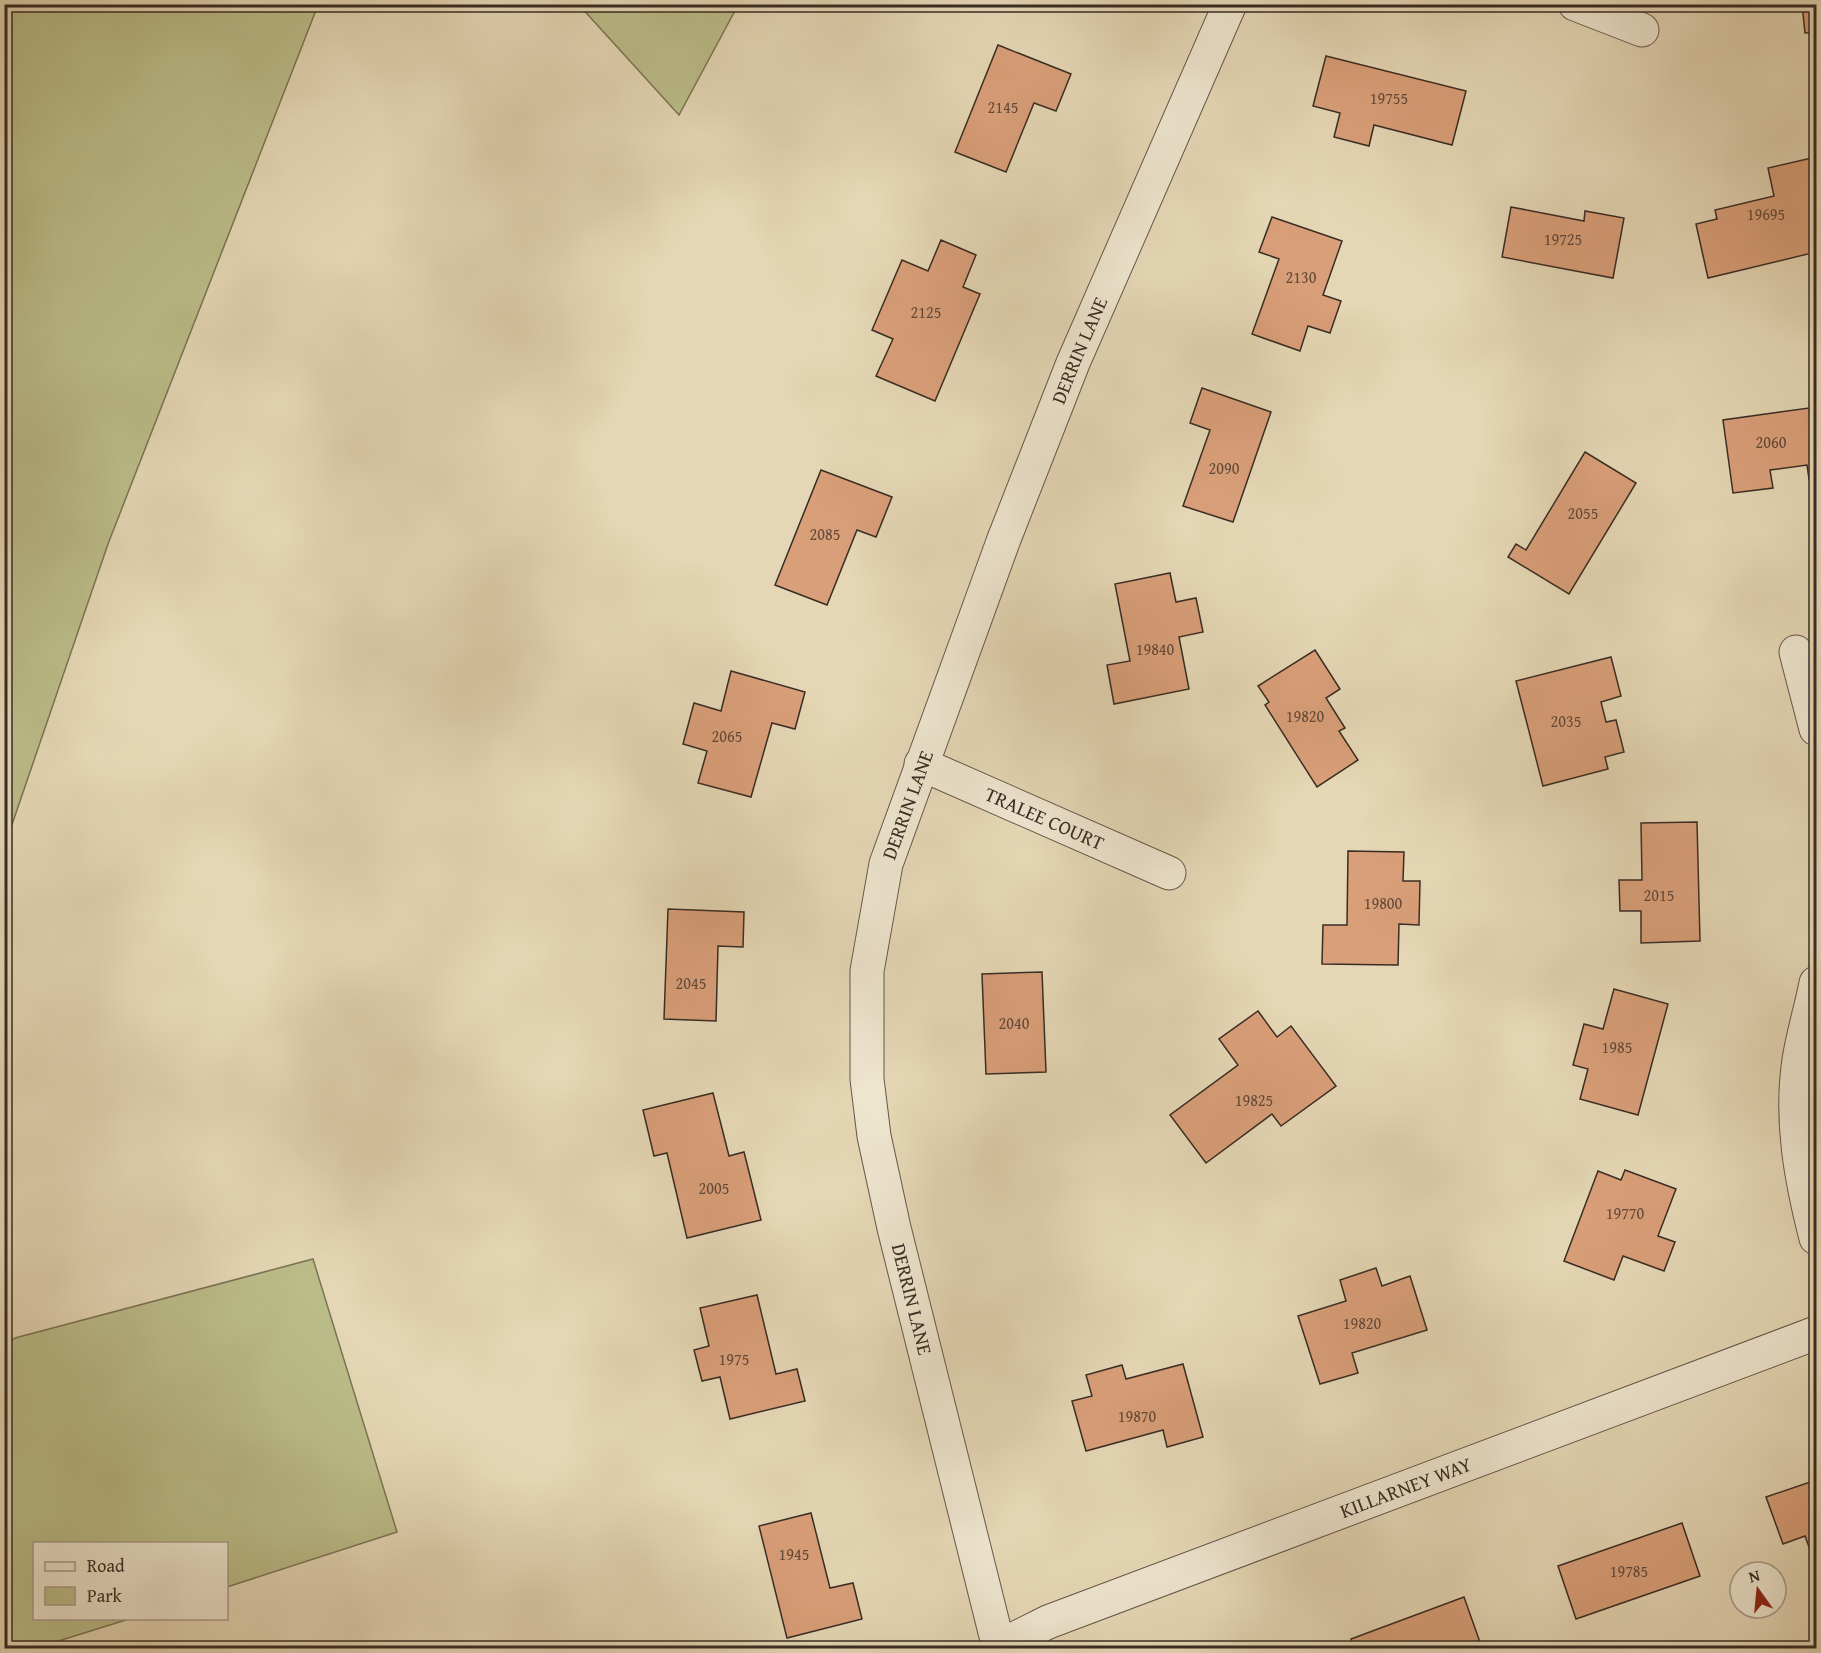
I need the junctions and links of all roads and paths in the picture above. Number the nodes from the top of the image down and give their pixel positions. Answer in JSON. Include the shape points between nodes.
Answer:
{"nodes":[{"id":1,"x":1230,"y":4,"type":"edge"},
{"id":2,"x":1575,"y":4,"type":"edge"},
{"id":3,"x":1642,"y":30,"type":"dead end"},
{"id":4,"x":1796,"y":652,"type":"dead end"},
{"id":5,"x":1816,"y":729,"type":"edge"},
{"id":6,"x":921,"y":764,"type":"junction"},
{"id":7,"x":1169,"y":873,"type":"dead end"},
{"id":8,"x":1816,"y":983,"type":"edge"},
{"id":9,"x":1816,"y":1238,"type":"edge"},
{"id":10,"x":1816,"y":1333,"type":"edge"},
{"id":11,"x":999,"y":1648,"type":"edge"}],
"edges":[{"from":1,"to":6,"type":"street","name":"DERRIN LANE","via":[[1073,363]]},
{"from":2,"to":3,"type":"street"},
{"from":4,"to":5,"type":"street"},
{"from":6,"to":7,"type":"street","name":"TRALEE COURT"},
{"from":6,"to":11,"type":"street","name":"DERRIN LANE","via":[[886,864],[869,960],[867,1078],[874,1136],[894,1228]]},
{"from":8,"to":9,"type":"street","via":[[1799,1060],[1796,1118],[1802,1185]]},
{"from":10,"to":11,"type":"street","name":"KILLARNEY WAY","via":[[1048,1622]]}]}
